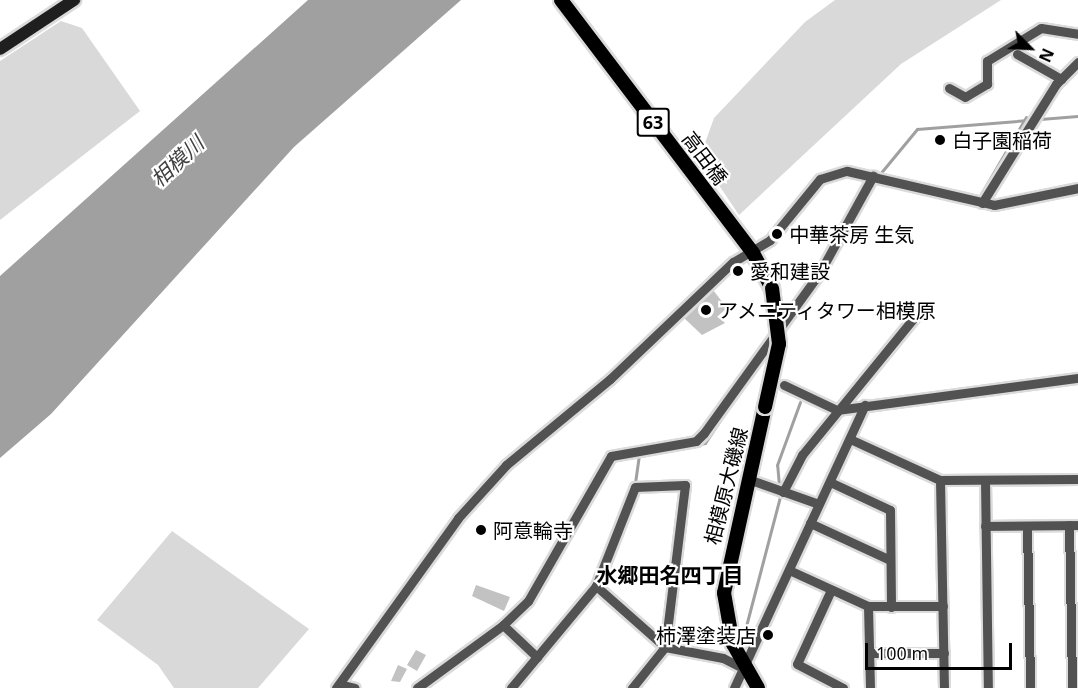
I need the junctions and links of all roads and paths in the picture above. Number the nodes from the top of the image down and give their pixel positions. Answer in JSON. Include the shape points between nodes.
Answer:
{"nodes":[{"id":1,"x":74,"y":0,"type":"edge"},
{"id":2,"x":561,"y":0,"type":"edge"},
{"id":3,"x":1078,"y":34,"type":"edge"},
{"id":4,"x":0,"y":49,"type":"edge"},
{"id":5,"x":1017,"y":54,"type":"dead end"},
{"id":6,"x":1078,"y":62,"type":"edge"},
{"id":7,"x":1061,"y":79,"type":"junction"},
{"id":8,"x":949,"y":88,"type":"dead end"},
{"id":9,"x":873,"y":176,"type":"junction"},
{"id":10,"x":1078,"y":188,"type":"edge"},
{"id":11,"x":982,"y":202,"type":"junction"},
{"id":12,"x":749,"y":248,"type":"junction"},
{"id":13,"x":918,"y":313,"type":"dead end"},
{"id":14,"x":1078,"y":378,"type":"edge"},
{"id":15,"x":784,"y":386,"type":"dead end"},
{"id":16,"x":865,"y":405,"type":"junction"},
{"id":17,"x":837,"y":410,"type":"junction"},
{"id":18,"x":850,"y":439,"type":"junction"},
{"id":19,"x":748,"y":479,"type":"junction"},
{"id":20,"x":1078,"y":479,"type":"edge"},
{"id":21,"x":940,"y":480,"type":"junction"},
{"id":22,"x":985,"y":481,"type":"junction"},
{"id":23,"x":830,"y":482,"type":"junction"},
{"id":24,"x":783,"y":492,"type":"junction"},
{"id":25,"x":819,"y":504,"type":"junction"},
{"id":26,"x":810,"y":523,"type":"junction"},
{"id":27,"x":1028,"y":525,"type":"junction"},
{"id":28,"x":1073,"y":525,"type":"edge"},
{"id":29,"x":986,"y":526,"type":"junction"},
{"id":30,"x":890,"y":560,"type":"junction"},
{"id":31,"x":789,"y":570,"type":"junction"},
{"id":32,"x":596,"y":586,"type":"junction"},
{"id":33,"x":831,"y":590,"type":"junction"},
{"id":34,"x":868,"y":606,"type":"junction"},
{"id":35,"x":943,"y":606,"type":"junction"},
{"id":36,"x":891,"y":607,"type":"junction"},
{"id":37,"x":503,"y":625,"type":"junction"},
{"id":38,"x":665,"y":647,"type":"junction"},
{"id":39,"x":869,"y":653,"type":"junction"},
{"id":40,"x":944,"y":653,"type":"junction"},
{"id":41,"x":537,"y":657,"type":"junction"},
{"id":42,"x":743,"y":668,"type":"junction"},
{"id":43,"x":828,"y":685,"type":"edge"},
{"id":44,"x":338,"y":686,"type":"edge"},
{"id":45,"x":355,"y":688,"type":"edge"},
{"id":46,"x":417,"y":688,"type":"edge"},
{"id":47,"x":511,"y":688,"type":"edge"},
{"id":48,"x":632,"y":688,"type":"edge"},
{"id":49,"x":734,"y":688,"type":"edge"},
{"id":50,"x":758,"y":688,"type":"edge"},
{"id":51,"x":843,"y":688,"type":"edge"},
{"id":52,"x":870,"y":688,"type":"edge"},
{"id":53,"x":944,"y":688,"type":"edge"},
{"id":54,"x":988,"y":688,"type":"edge"},
{"id":55,"x":1030,"y":688,"type":"edge"},
{"id":56,"x":1072,"y":688,"type":"edge"}],
"edges":[{"from":1,"to":4,"type":"main road"},
{"from":2,"to":12,"type":"main road","name":"高田橋","number":"63"},
{"from":3,"to":8,"type":"street","via":[[1041,28],[987,61],[987,84],[965,97]]},
{"from":5,"to":7,"type":"street"},
{"from":6,"to":7,"type":"street"},
{"from":7,"to":11,"type":"street"},
{"from":9,"to":11,"type":"street"},
{"from":9,"to":12,"type":"street","via":[[847,171],[820,179]]},
{"from":9,"to":37,"type":"street","via":[[820,273],[704,433],[696,441],[611,456],[528,601]]},
{"from":10,"to":11,"type":"street","via":[[1010,203]]},
{"from":12,"to":19,"type":"main road","name":"相模原大磯線","number":"63","bridge":true,"via":[[772,288],[779,344]]},
{"from":12,"to":44,"type":"street","via":[[610,379],[506,465],[458,518]]},
{"from":13,"to":17,"type":"street"},
{"from":14,"to":16,"type":"street"},
{"from":15,"to":17,"type":"street"},
{"from":16,"to":17,"type":"street"},
{"from":16,"to":18,"type":"street"},
{"from":17,"to":24,"type":"street","via":[[802,455]]},
{"from":18,"to":21,"type":"street"},
{"from":18,"to":23,"type":"street"},
{"from":19,"to":24,"type":"street"},
{"from":19,"to":42,"type":"main road","name":"相模原大磯線","number":"63","via":[[724,593],[729,630]]},
{"from":20,"to":22,"type":"street"},
{"from":21,"to":22,"type":"street"},
{"from":21,"to":35,"type":"street"},
{"from":22,"to":29,"type":"street"},
{"from":23,"to":25,"type":"street"},
{"from":23,"to":30,"type":"street","via":[[889,509]]},
{"from":24,"to":25,"type":"street"},
{"from":25,"to":26,"type":"street"},
{"from":26,"to":30,"type":"street"},
{"from":26,"to":31,"type":"street"},
{"from":27,"to":28,"type":"street"},
{"from":27,"to":29,"type":"street"},
{"from":27,"to":55,"type":"street"},
{"from":28,"to":56,"type":"street"},
{"from":29,"to":54,"type":"street"},
{"from":30,"to":36,"type":"street"},
{"from":31,"to":33,"type":"street"},
{"from":31,"to":42,"type":"street"},
{"from":32,"to":38,"type":"street"},
{"from":32,"to":38,"type":"street","via":[[635,487],[685,485]]},
{"from":32,"to":41,"type":"street"},
{"from":33,"to":34,"type":"street"},
{"from":33,"to":43,"type":"street","via":[[797,664]]},
{"from":34,"to":36,"type":"street"},
{"from":34,"to":39,"type":"street"},
{"from":35,"to":36,"type":"street"},
{"from":35,"to":40,"type":"street"},
{"from":37,"to":41,"type":"street"},
{"from":37,"to":46,"type":"street"},
{"from":38,"to":42,"type":"street"},
{"from":38,"to":48,"type":"street"},
{"from":39,"to":40,"type":"street"},
{"from":39,"to":52,"type":"street"},
{"from":40,"to":53,"type":"street"},
{"from":41,"to":47,"type":"street"},
{"from":42,"to":49,"type":"street"},
{"from":42,"to":50,"type":"main road","name":"相模原大磯線","number":"63"},
{"from":43,"to":51,"type":"street"},
{"from":44,"to":45,"type":"street"}]}
